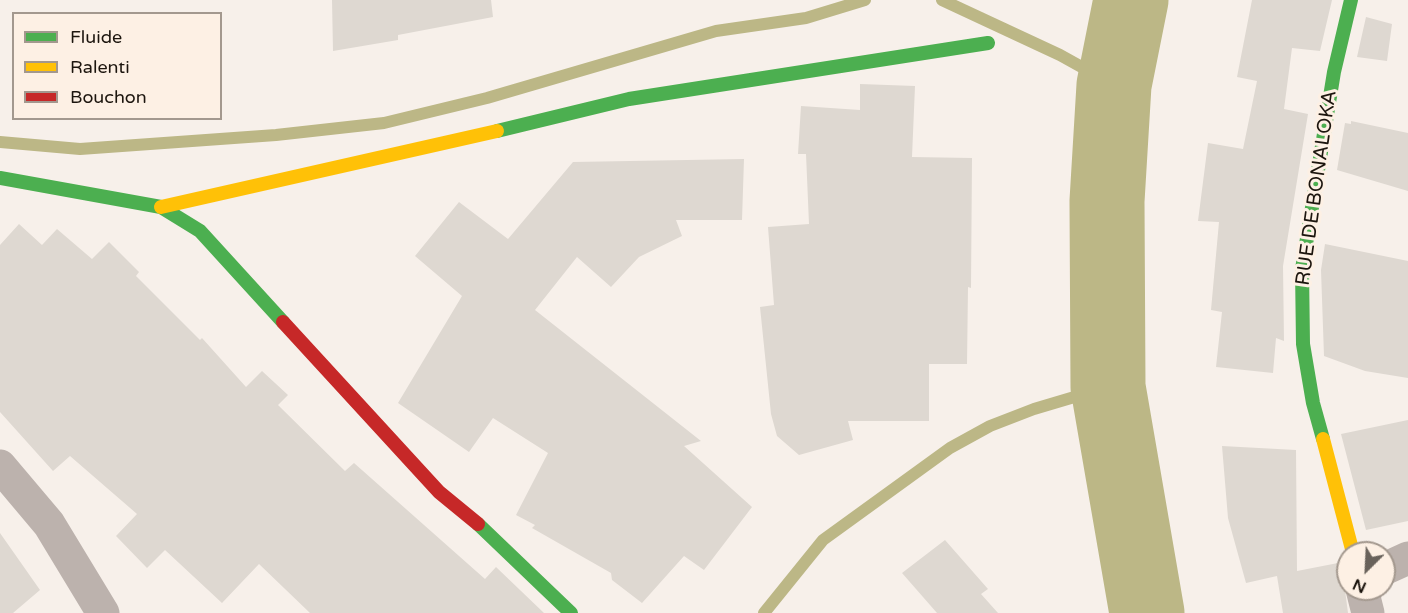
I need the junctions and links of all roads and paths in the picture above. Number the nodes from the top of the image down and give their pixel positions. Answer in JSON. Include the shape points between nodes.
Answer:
{"nodes":[{"id":1,"x":1352,"y":0,"type":"edge"},
{"id":2,"x":988,"y":42,"type":"dead end"},
{"id":3,"x":0,"y":178,"type":"edge"},
{"id":4,"x":161,"y":207,"type":"junction"},
{"id":5,"x":0,"y":466,"type":"edge"},
{"id":6,"x":1350,"y":541,"type":"edge"},
{"id":7,"x":103,"y":613,"type":"edge"},
{"id":8,"x":571,"y":613,"type":"edge"}],
"edges":[{"from":1,"to":6,"type":"street","name":"RUE DE BONALOKA","via":[[1334,72],[1302,268],[1303,344],[1313,403]]},
{"from":2,"to":4,"type":"street","via":[[629,99],[402,155]]},
{"from":3,"to":4,"type":"street"},
{"from":4,"to":8,"type":"street","via":[[200,231],[439,492]]},
{"from":5,"to":7,"type":"street","via":[[49,524]]}]}
